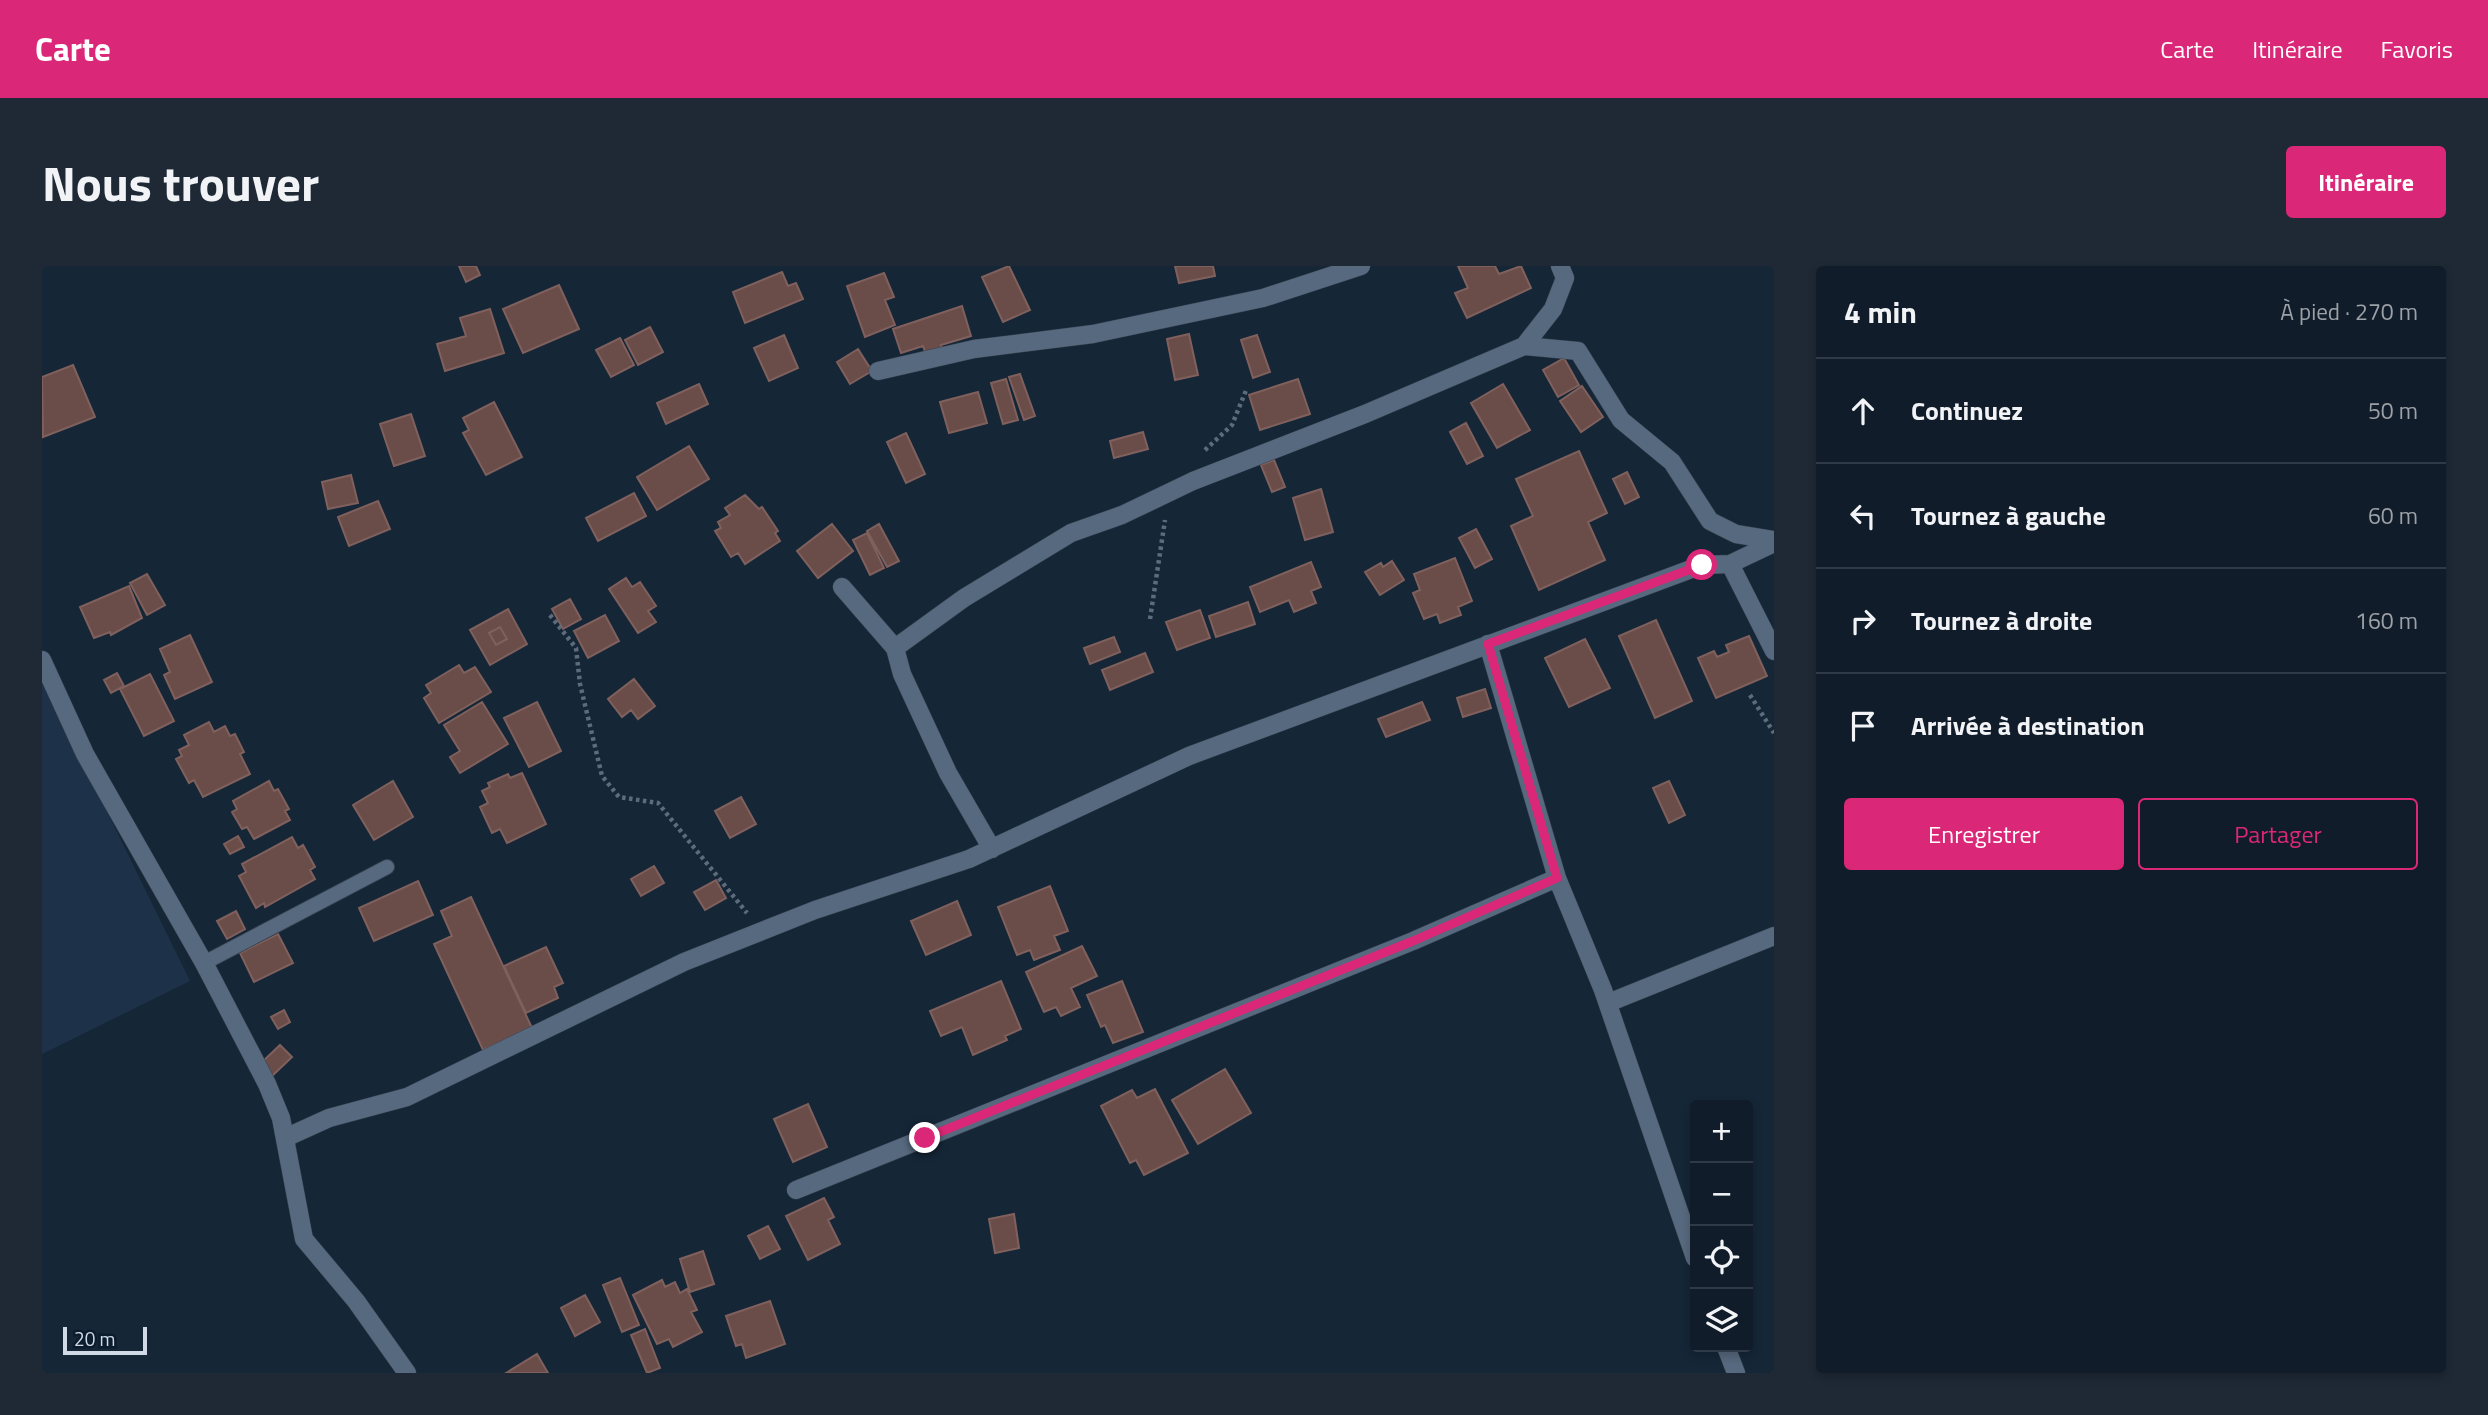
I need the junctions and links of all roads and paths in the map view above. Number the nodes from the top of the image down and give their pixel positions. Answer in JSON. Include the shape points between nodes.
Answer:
{"nodes":[{"id":1,"x":1361,"y":266,"type":"edge"},
{"id":2,"x":1560,"y":266,"type":"edge"},
{"id":3,"x":1524,"y":346,"type":"junction"},
{"id":4,"x":878,"y":371,"type":"dead end"},
{"id":5,"x":1774,"y":541,"type":"edge"},
{"id":6,"x":1730,"y":564,"type":"junction"},
{"id":7,"x":842,"y":587,"type":"dead end"},
{"id":8,"x":550,"y":614,"type":"dead end"},
{"id":9,"x":1488,"y":644,"type":"junction"},
{"id":10,"x":895,"y":648,"type":"junction"},
{"id":11,"x":1774,"y":651,"type":"edge"},
{"id":12,"x":42,"y":660,"type":"edge"},
{"id":13,"x":1750,"y":695,"type":"dead end"},
{"id":14,"x":1774,"y":733,"type":"edge"},
{"id":15,"x":992,"y":849,"type":"junction"},
{"id":16,"x":387,"y":867,"type":"dead end"},
{"id":17,"x":1557,"y":878,"type":"junction"},
{"id":18,"x":762,"y":932,"type":"junction"},
{"id":19,"x":1774,"y":936,"type":"edge"},
{"id":20,"x":204,"y":963,"type":"junction"},
{"id":21,"x":1608,"y":1003,"type":"junction"},
{"id":22,"x":285,"y":1138,"type":"junction"},
{"id":23,"x":796,"y":1190,"type":"dead end"},
{"id":24,"x":1690,"y":1243,"type":"edge"},
{"id":25,"x":1728,"y":1352,"type":"edge"},
{"id":26,"x":407,"y":1373,"type":"edge"},
{"id":27,"x":1736,"y":1373,"type":"edge"}],
"edges":[{"from":1,"to":4,"type":"street","via":[[1263,298],[1093,334],[974,349]]},
{"from":2,"to":3,"type":"street","via":[[1565,278],[1553,309]]},
{"from":3,"to":5,"type":"street","via":[[1578,351],[1621,420],[1672,462],[1710,521],[1736,534]]},
{"from":3,"to":10,"type":"street","via":[[1071,533],[964,597]]},
{"from":5,"to":6,"type":"street"},
{"from":6,"to":9,"type":"street","via":[[1702,565]]},
{"from":6,"to":11,"type":"street"},
{"from":7,"to":10,"type":"street"},
{"from":8,"to":18,"type":"path","via":[[576,648],[602,776],[619,797],[658,803]]},
{"from":9,"to":15,"type":"street","via":[[1154,770]]},
{"from":9,"to":17,"type":"street"},
{"from":10,"to":15,"type":"street","via":[[902,674],[948,773]]},
{"from":12,"to":20,"type":"street","via":[[85,754]]},
{"from":13,"to":14,"type":"path"},
{"from":15,"to":18,"type":"street"},
{"from":16,"to":20,"type":"lane"},
{"from":17,"to":21,"type":"street"},
{"from":17,"to":23,"type":"street","via":[[1401,946]]},
{"from":18,"to":22,"type":"street","via":[[684,962],[407,1097],[329,1118]]},
{"from":19,"to":21,"type":"street"},
{"from":20,"to":22,"type":"street","via":[[267,1084]]},
{"from":21,"to":24,"type":"street"},
{"from":22,"to":26,"type":"street","via":[[304,1239]]},
{"from":25,"to":27,"type":"street"}]}
